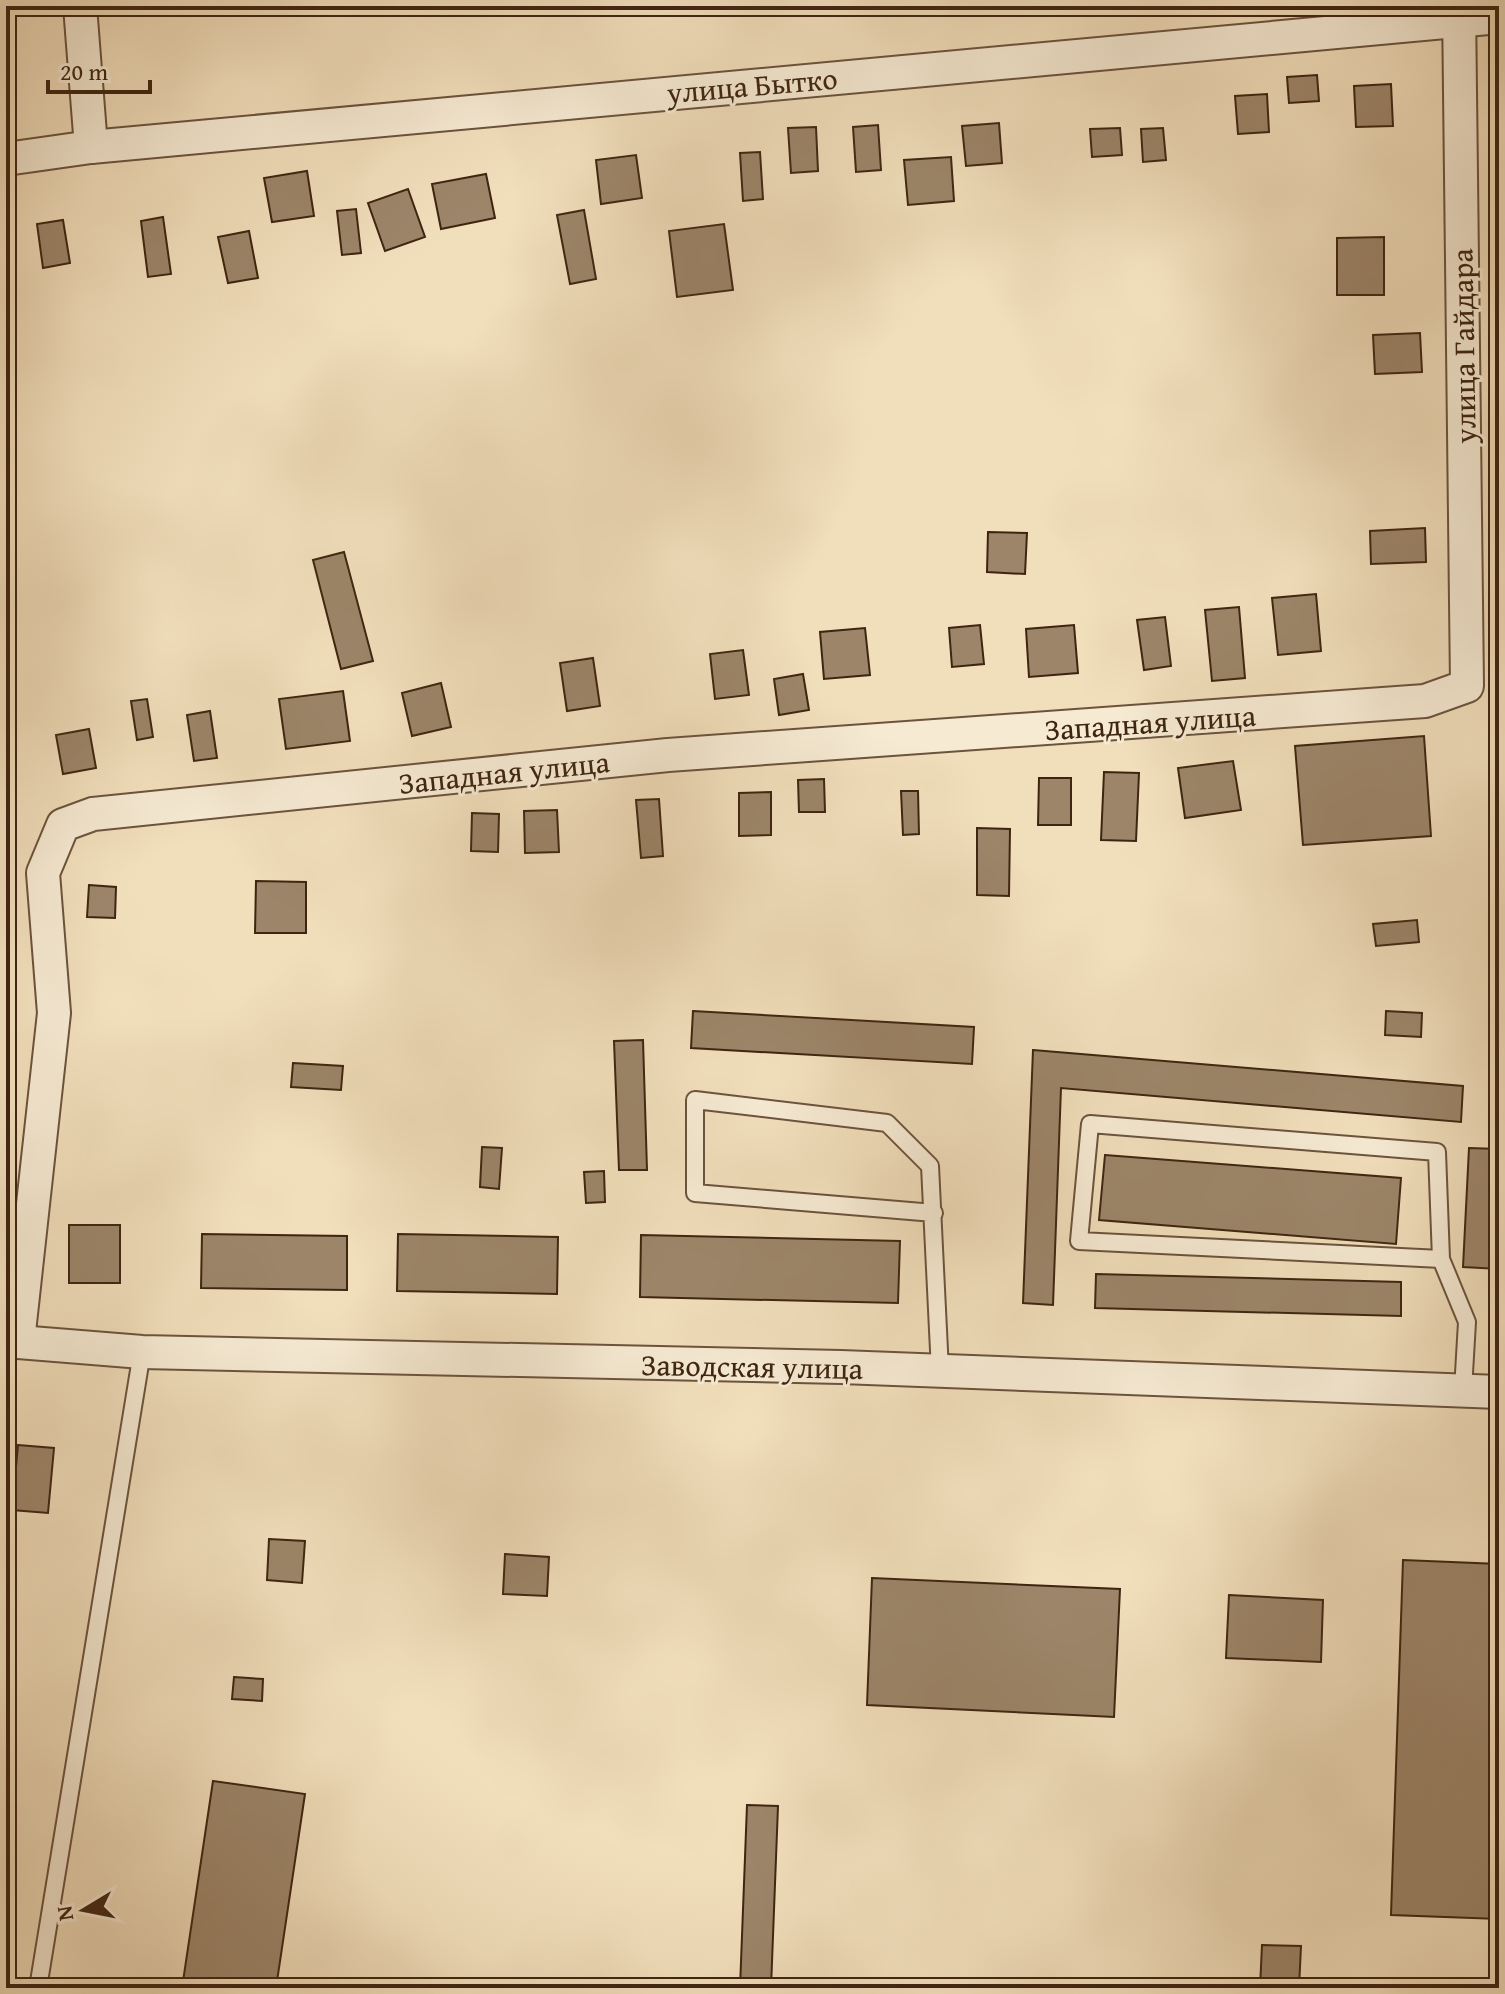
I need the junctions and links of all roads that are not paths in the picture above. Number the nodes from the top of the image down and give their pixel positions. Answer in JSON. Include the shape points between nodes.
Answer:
{"nodes":[{"id":1,"x":80,"y":6,"type":"edge"},
{"id":2,"x":1459,"y":13,"type":"edge"},
{"id":3,"x":1499,"y":17,"type":"edge"},
{"id":4,"x":91,"y":147,"type":"junction"},
{"id":5,"x":6,"y":159,"type":"edge"},
{"id":6,"x":1467,"y":686,"type":"joint"},
{"id":7,"x":934,"y":1213,"type":"junction"},
{"id":8,"x":1441,"y":1259,"type":"junction"},
{"id":9,"x":12,"y":1341,"type":"edge"},
{"id":10,"x":142,"y":1352,"type":"junction"},
{"id":11,"x":940,"y":1371,"type":"junction"},
{"id":12,"x":1463,"y":1390,"type":"junction"},
{"id":13,"x":1499,"y":1392,"type":"edge"},
{"id":14,"x":38,"y":1988,"type":"edge"}],
"edges":[{"from":1,"to":4,"type":"street"},
{"from":2,"to":3,"type":"street","name":"улица Бытко"},
{"from":2,"to":4,"type":"street","name":"улица Бытко"},
{"from":2,"to":6,"type":"street","name":"улица Гайдара"},
{"from":4,"to":5,"type":"street","name":"улица Бытко"},
{"from":6,"to":9,"type":"street","name":"Западная улица","via":[[1425,701],[668,755],[93,814],[63,825],[43,873],[54,1013]]},
{"from":7,"to":7,"type":"lane","via":[[695,1193],[695,1100],[887,1123],[930,1166]]},
{"from":7,"to":11,"type":"lane"},
{"from":8,"to":8,"type":"lane","via":[[1079,1241],[1090,1124],[1437,1152]]},
{"from":8,"to":12,"type":"lane","via":[[1467,1322]]},
{"from":9,"to":10,"type":"street","name":"Заводская улица"},
{"from":10,"to":11,"type":"street","name":"Заводская улица"},
{"from":10,"to":14,"type":"lane"},
{"from":11,"to":12,"type":"street","name":"Заводская улица"},
{"from":12,"to":13,"type":"street","name":"Заводская улица"}]}
